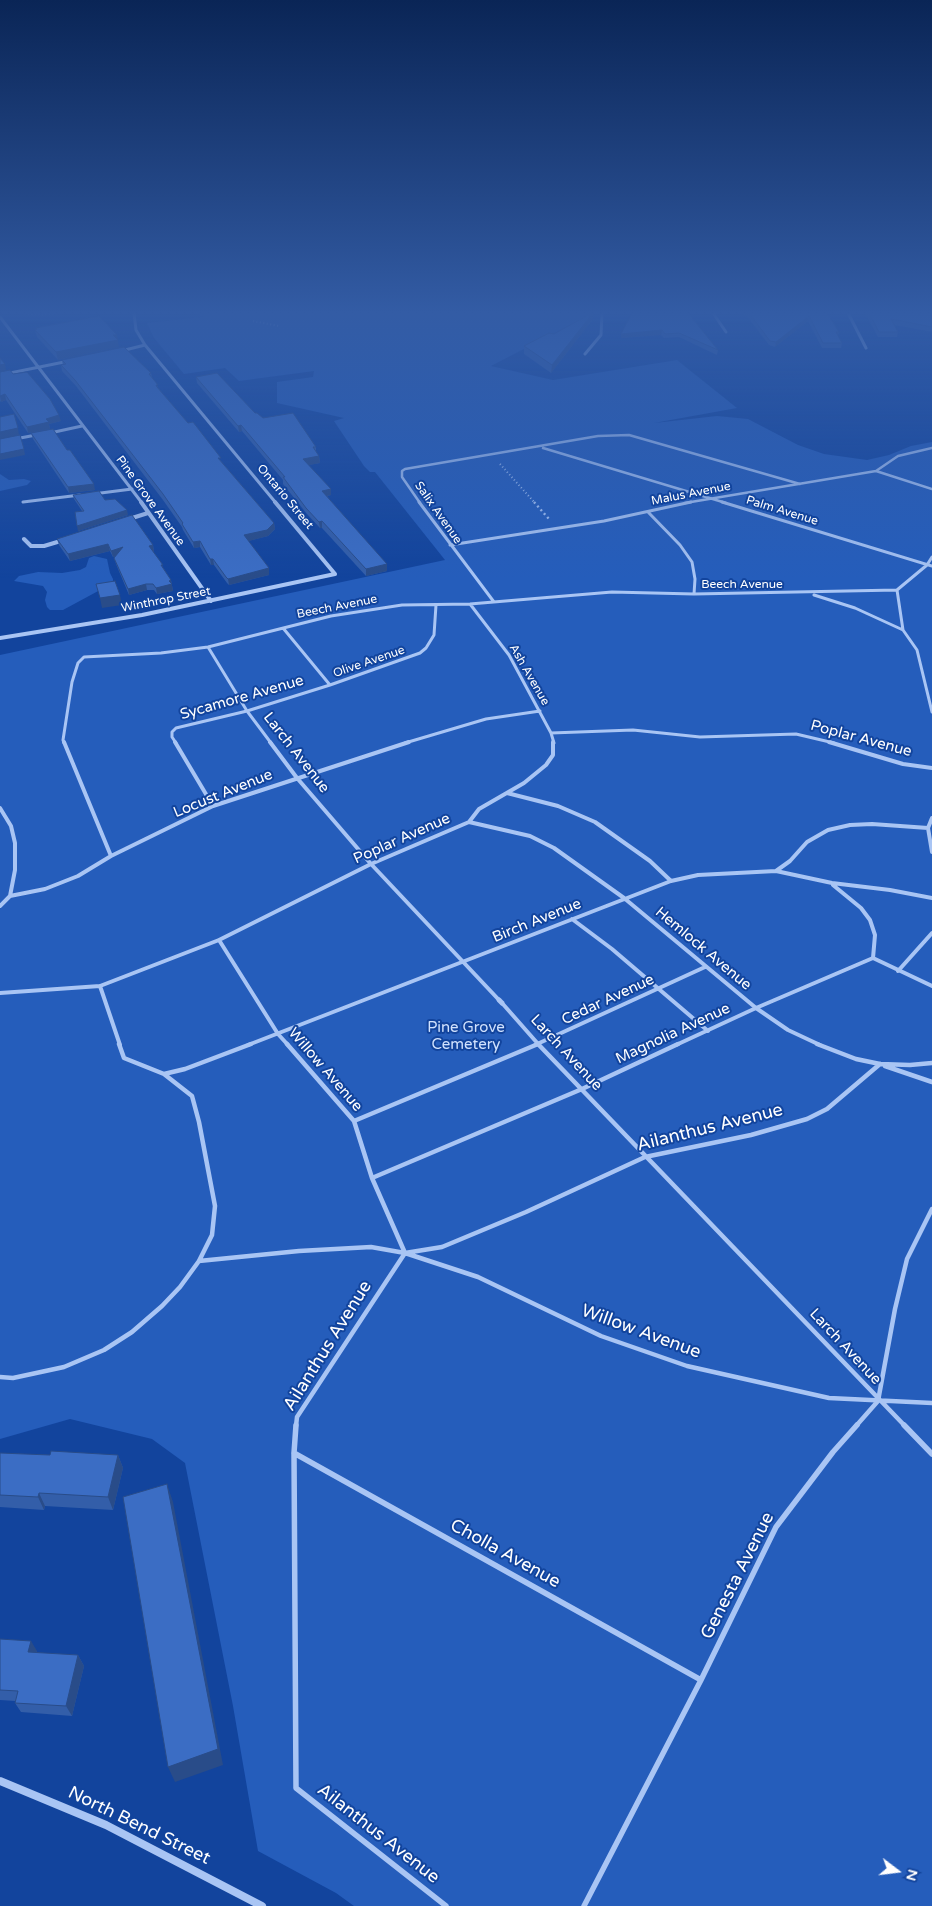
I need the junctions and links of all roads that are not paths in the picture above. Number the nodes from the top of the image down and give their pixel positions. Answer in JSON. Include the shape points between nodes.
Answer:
{"nodes":[{"id":1,"x":64,"y":402,"type":"edge"},
{"id":2,"x":192,"y":402,"type":"edge"},
{"id":3,"x":82,"y":426,"type":"junction"},
{"id":4,"x":9,"y":440,"type":"edge"},
{"id":5,"x":540,"y":447,"type":"junction"},
{"id":6,"x":932,"y":448,"type":"edge"},
{"id":7,"x":876,"y":471,"type":"junction"},
{"id":8,"x":800,"y":484,"type":"junction"},
{"id":9,"x":132,"y":489,"type":"junction"},
{"id":10,"x":932,"y":489,"type":"edge"},
{"id":11,"x":710,"y":498,"type":"junction"},
{"id":12,"x":23,"y":502,"type":"dead end"},
{"id":13,"x":648,"y":512,"type":"junction"},
{"id":14,"x":148,"y":513,"type":"junction"},
{"id":15,"x":121,"y":522,"type":"edge"},
{"id":16,"x":24,"y":539,"type":"dead end"},
{"id":17,"x":66,"y":539,"type":"edge"},
{"id":18,"x":450,"y":545,"type":"junction"},
{"id":19,"x":932,"y":557,"type":"edge"},
{"id":20,"x":927,"y":565,"type":"junction"},
{"id":21,"x":932,"y":566,"type":"edge"},
{"id":22,"x":335,"y":574,"type":"joint"},
{"id":23,"x":897,"y":590,"type":"junction"},
{"id":24,"x":809,"y":593,"type":"junction"},
{"id":25,"x":694,"y":594,"type":"junction"},
{"id":26,"x":211,"y":601,"type":"junction"},
{"id":27,"x":494,"y":602,"type":"junction"},
{"id":28,"x":436,"y":604,"type":"junction"},
{"id":29,"x":470,"y":604,"type":"junction"},
{"id":30,"x":283,"y":628,"type":"junction"},
{"id":31,"x":903,"y":630,"type":"junction"},
{"id":32,"x":0,"y":638,"type":"edge"},
{"id":33,"x":208,"y":647,"type":"junction"},
{"id":34,"x":330,"y":685,"type":"junction"},
{"id":35,"x":930,"y":694,"type":"edge"},
{"id":36,"x":247,"y":711,"type":"junction"},
{"id":37,"x":540,"y":711,"type":"junction"},
{"id":38,"x":932,"y":712,"type":"edge"},
{"id":39,"x":551,"y":733,"type":"junction"},
{"id":40,"x":932,"y":768,"type":"edge"},
{"id":41,"x":297,"y":778,"type":"junction"},
{"id":42,"x":507,"y":794,"type":"junction"},
{"id":43,"x":213,"y":806,"type":"junction"},
{"id":44,"x":0,"y":808,"type":"edge"},
{"id":45,"x":932,"y":818,"type":"edge"},
{"id":46,"x":469,"y":822,"type":"junction"},
{"id":47,"x":928,"y":828,"type":"junction"},
{"id":48,"x":932,"y":852,"type":"edge"},
{"id":49,"x":111,"y":856,"type":"junction"},
{"id":50,"x":371,"y":864,"type":"junction"},
{"id":51,"x":776,"y":871,"type":"junction"},
{"id":52,"x":671,"y":881,"type":"junction"},
{"id":53,"x":832,"y":883,"type":"junction"},
{"id":54,"x":10,"y":896,"type":"junction"},
{"id":55,"x":624,"y":898,"type":"junction"},
{"id":56,"x":932,"y":898,"type":"edge"},
{"id":57,"x":0,"y":906,"type":"edge"},
{"id":58,"x":572,"y":918,"type":"junction"},
{"id":59,"x":932,"y":933,"type":"edge"},
{"id":60,"x":219,"y":940,"type":"junction"},
{"id":61,"x":873,"y":958,"type":"junction"},
{"id":62,"x":462,"y":963,"type":"junction"},
{"id":63,"x":705,"y":967,"type":"junction"},
{"id":64,"x":898,"y":971,"type":"junction"},
{"id":65,"x":100,"y":986,"type":"junction"},
{"id":66,"x":932,"y":986,"type":"edge"},
{"id":67,"x":657,"y":990,"type":"junction"},
{"id":68,"x":0,"y":993,"type":"edge"},
{"id":69,"x":501,"y":1001,"type":"joint"},
{"id":70,"x":756,"y":1008,"type":"junction"},
{"id":71,"x":708,"y":1031,"type":"junction"},
{"id":72,"x":278,"y":1034,"type":"junction"},
{"id":73,"x":538,"y":1044,"type":"junction"},
{"id":74,"x":932,"y":1063,"type":"edge"},
{"id":75,"x":880,"y":1064,"type":"junction"},
{"id":76,"x":164,"y":1074,"type":"junction"},
{"id":77,"x":932,"y":1082,"type":"edge"},
{"id":78,"x":582,"y":1089,"type":"junction"},
{"id":79,"x":354,"y":1121,"type":"junction"},
{"id":80,"x":646,"y":1157,"type":"junction"},
{"id":81,"x":372,"y":1178,"type":"junction"},
{"id":82,"x":932,"y":1209,"type":"edge"},
{"id":83,"x":405,"y":1253,"type":"junction"},
{"id":84,"x":199,"y":1262,"type":"junction"},
{"id":85,"x":0,"y":1378,"type":"edge"},
{"id":86,"x":878,"y":1400,"type":"junction"},
{"id":87,"x":932,"y":1403,"type":"edge"},
{"id":88,"x":294,"y":1453,"type":"junction"},
{"id":89,"x":932,"y":1454,"type":"edge"},
{"id":90,"x":701,"y":1680,"type":"junction"},
{"id":91,"x":0,"y":1781,"type":"edge"},
{"id":92,"x":262,"y":1906,"type":"edge"},
{"id":93,"x":446,"y":1906,"type":"edge"},
{"id":94,"x":584,"y":1906,"type":"edge"}],
"edges":[{"from":1,"to":3,"type":"street","name":"Pine Grove Avenue"},
{"from":2,"to":22,"type":"street","name":"Ontario Street"},
{"from":3,"to":4,"type":"street"},
{"from":3,"to":9,"type":"street","name":"Pine Grove Avenue"},
{"from":5,"to":8,"type":"lane","name":"Salix Avenue","via":[[598,436],[629,435]]},
{"from":5,"to":11,"type":"lane","name":"Palm Avenue"},
{"from":5,"to":18,"type":"lane","name":"Salix Avenue","via":[[402,472],[402,477]]},
{"from":6,"to":7,"type":"lane","name":"Malus Avenue","via":[[898,456]]},
{"from":7,"to":8,"type":"lane","name":"Malus Avenue"},
{"from":7,"to":10,"type":"lane"},
{"from":8,"to":11,"type":"lane","name":"Malus Avenue"},
{"from":9,"to":12,"type":"street"},
{"from":9,"to":14,"type":"street","name":"Pine Grove Avenue"},
{"from":11,"to":13,"type":"lane","name":"Malus Avenue"},
{"from":11,"to":20,"type":"lane","name":"Palm Avenue"},
{"from":13,"to":18,"type":"lane","name":"Malus Avenue"},
{"from":13,"to":25,"type":"lane","via":[[692,562]]},
{"from":14,"to":15,"type":"street"},
{"from":14,"to":26,"type":"street","name":"Pine Grove Avenue"},
{"from":16,"to":17,"type":"street","via":[[31,546]]},
{"from":18,"to":27,"type":"lane","name":"Salix Avenue"},
{"from":19,"to":20,"type":"lane"},
{"from":20,"to":21,"type":"lane","name":"Palm Avenue"},
{"from":20,"to":23,"type":"lane"},
{"from":22,"to":26,"type":"street","name":"Winthrop Street"},
{"from":23,"to":24,"type":"lane","name":"Beech Avenue"},
{"from":23,"to":31,"type":"lane"},
{"from":24,"to":25,"type":"lane","name":"Beech Avenue"},
{"from":24,"to":31,"type":"lane","name":"Beech Avenue","via":[[854,608]]},
{"from":25,"to":27,"type":"lane","name":"Beech Avenue","via":[[612,592]]},
{"from":26,"to":32,"type":"street","name":"Winthrop Street","via":[[125,619]]},
{"from":27,"to":29,"type":"lane","name":"Beech Avenue"},
{"from":28,"to":29,"type":"lane","name":"Beech Avenue"},
{"from":28,"to":30,"type":"lane","name":"Beech Avenue","via":[[369,609]]},
{"from":28,"to":34,"type":"lane","name":"Olive Avenue","via":[[434,635],[420,653]]},
{"from":29,"to":37,"type":"lane","name":"Ash Avenue","via":[[510,654]]},
{"from":30,"to":33,"type":"lane","name":"Beech Avenue"},
{"from":30,"to":34,"type":"lane","name":"Sycamore Avenue"},
{"from":31,"to":35,"type":"lane","via":[[917,650]]},
{"from":33,"to":36,"type":"lane","name":"Larch Avenue"},
{"from":33,"to":49,"type":"lane","name":"Beech Avenue","via":[[84,658],[78,663],[63,740]]},
{"from":34,"to":36,"type":"lane","name":"Sycamore Avenue"},
{"from":35,"to":38,"type":"lane"},
{"from":36,"to":41,"type":"lane","name":"Larch Avenue"},
{"from":36,"to":43,"type":"lane","name":"Sycamore Avenue","via":[[192,723],[172,732]]},
{"from":37,"to":39,"type":"lane","name":"Ash Avenue"},
{"from":37,"to":41,"type":"lane","name":"Locust Avenue","via":[[458,726]]},
{"from":39,"to":40,"type":"lane","name":"Poplar Avenue","via":[[633,730],[700,737],[796,734],[903,764]]},
{"from":39,"to":42,"type":"lane","name":"Poplar Avenue","via":[[553,754],[546,765]]},
{"from":41,"to":43,"type":"lane","name":"Locust Avenue"},
{"from":41,"to":50,"type":"lane","name":"Larch Avenue"},
{"from":42,"to":46,"type":"lane","name":"Poplar Avenue","via":[[479,809]]},
{"from":42,"to":52,"type":"lane","via":[[558,806],[594,822],[650,861]]},
{"from":43,"to":49,"type":"lane","name":"Locust Avenue"},
{"from":44,"to":54,"type":"lane","via":[[11,826],[15,843],[15,870]]},
{"from":45,"to":47,"type":"lane"},
{"from":46,"to":50,"type":"lane","name":"Poplar Avenue"},
{"from":46,"to":55,"type":"lane","name":"Hemlock Avenue","via":[[530,836],[554,848]]},
{"from":47,"to":48,"type":"lane"},
{"from":47,"to":51,"type":"lane","via":[[872,824],[828,830],[807,842]]},
{"from":49,"to":54,"type":"lane","name":"Locust Avenue","via":[[78,876],[45,889]]},
{"from":50,"to":60,"type":"lane","name":"Poplar Avenue"},
{"from":50,"to":62,"type":"lane","name":"Larch Avenue"},
{"from":51,"to":52,"type":"lane","name":"Birch Avenue","via":[[698,875]]},
{"from":51,"to":53,"type":"lane","name":"Birch Avenue"},
{"from":52,"to":55,"type":"lane","name":"Birch Avenue"},
{"from":53,"to":56,"type":"lane","name":"Birch Avenue"},
{"from":53,"to":61,"type":"lane","via":[[870,920],[875,936]]},
{"from":54,"to":57,"type":"lane"},
{"from":55,"to":58,"type":"lane","name":"Birch Avenue"},
{"from":55,"to":63,"type":"lane","name":"Hemlock Avenue"},
{"from":58,"to":62,"type":"lane","name":"Birch Avenue"},
{"from":58,"to":67,"type":"lane","via":[[612,948]]},
{"from":59,"to":64,"type":"lane"},
{"from":60,"to":65,"type":"lane","name":"Poplar Avenue"},
{"from":60,"to":72,"type":"lane","name":"Willow Avenue"},
{"from":61,"to":64,"type":"lane"},
{"from":61,"to":70,"type":"lane","name":"Magnolia Avenue"},
{"from":62,"to":69,"type":"lane","name":"Larch Avenue"},
{"from":62,"to":72,"type":"lane","name":"Birch Avenue"},
{"from":63,"to":67,"type":"lane","name":"Cedar Avenue"},
{"from":63,"to":70,"type":"lane","name":"Hemlock Avenue"},
{"from":64,"to":66,"type":"lane"},
{"from":65,"to":68,"type":"lane","name":"Poplar Avenue"},
{"from":65,"to":76,"type":"lane","via":[[124,1058]]},
{"from":67,"to":71,"type":"lane"},
{"from":67,"to":73,"type":"lane","name":"Cedar Avenue"},
{"from":69,"to":73,"type":"lane","name":"Larch Avenue"},
{"from":70,"to":71,"type":"lane","name":"Magnolia Avenue"},
{"from":70,"to":75,"type":"lane","name":"Hemlock Avenue","via":[[819,1046]]},
{"from":71,"to":78,"type":"lane","name":"Magnolia Avenue"},
{"from":72,"to":76,"type":"lane","name":"Birch Avenue"},
{"from":72,"to":79,"type":"lane","name":"Willow Avenue"},
{"from":73,"to":78,"type":"lane","name":"Larch Avenue"},
{"from":73,"to":79,"type":"lane","name":"Cedar Avenue"},
{"from":74,"to":75,"type":"lane","name":"Hemlock Avenue"},
{"from":75,"to":77,"type":"lane"},
{"from":75,"to":80,"type":"lane","name":"Ailanthus Avenue","via":[[827,1109],[807,1119],[751,1135]]},
{"from":76,"to":84,"type":"lane","via":[[192,1096],[216,1206],[212,1235]]},
{"from":78,"to":80,"type":"lane","name":"Larch Avenue"},
{"from":78,"to":81,"type":"lane","name":"Magnolia Avenue"},
{"from":79,"to":81,"type":"lane","name":"Willow Avenue"},
{"from":80,"to":83,"type":"lane","name":"Ailanthus Avenue","via":[[442,1247]]},
{"from":80,"to":86,"type":"lane","name":"Larch Avenue"},
{"from":81,"to":83,"type":"lane","name":"Willow Avenue"},
{"from":82,"to":86,"type":"lane","via":[[908,1259]]},
{"from":83,"to":84,"type":"lane","name":"Willow Avenue","via":[[371,1247],[299,1250]]},
{"from":83,"to":86,"type":"lane","name":"Willow Avenue","via":[[478,1277],[602,1336],[687,1366],[830,1398]]},
{"from":83,"to":88,"type":"lane","name":"Ailanthus Avenue","via":[[297,1417]]},
{"from":84,"to":85,"type":"lane","via":[[162,1306],[132,1332],[104,1350],[64,1367]]},
{"from":86,"to":87,"type":"lane","name":"Willow Avenue"},
{"from":86,"to":89,"type":"lane","name":"Larch Avenue"},
{"from":86,"to":90,"type":"lane","name":"Genesta Avenue","via":[[833,1452],[776,1527]]},
{"from":88,"to":90,"type":"lane","name":"Cholla Avenue"},
{"from":88,"to":93,"type":"lane","name":"Ailanthus Avenue","via":[[296,1788]]},
{"from":90,"to":94,"type":"lane","name":"Genesta Avenue"},
{"from":91,"to":92,"type":"street","name":"North Bend Street","via":[[106,1825]]}]}
